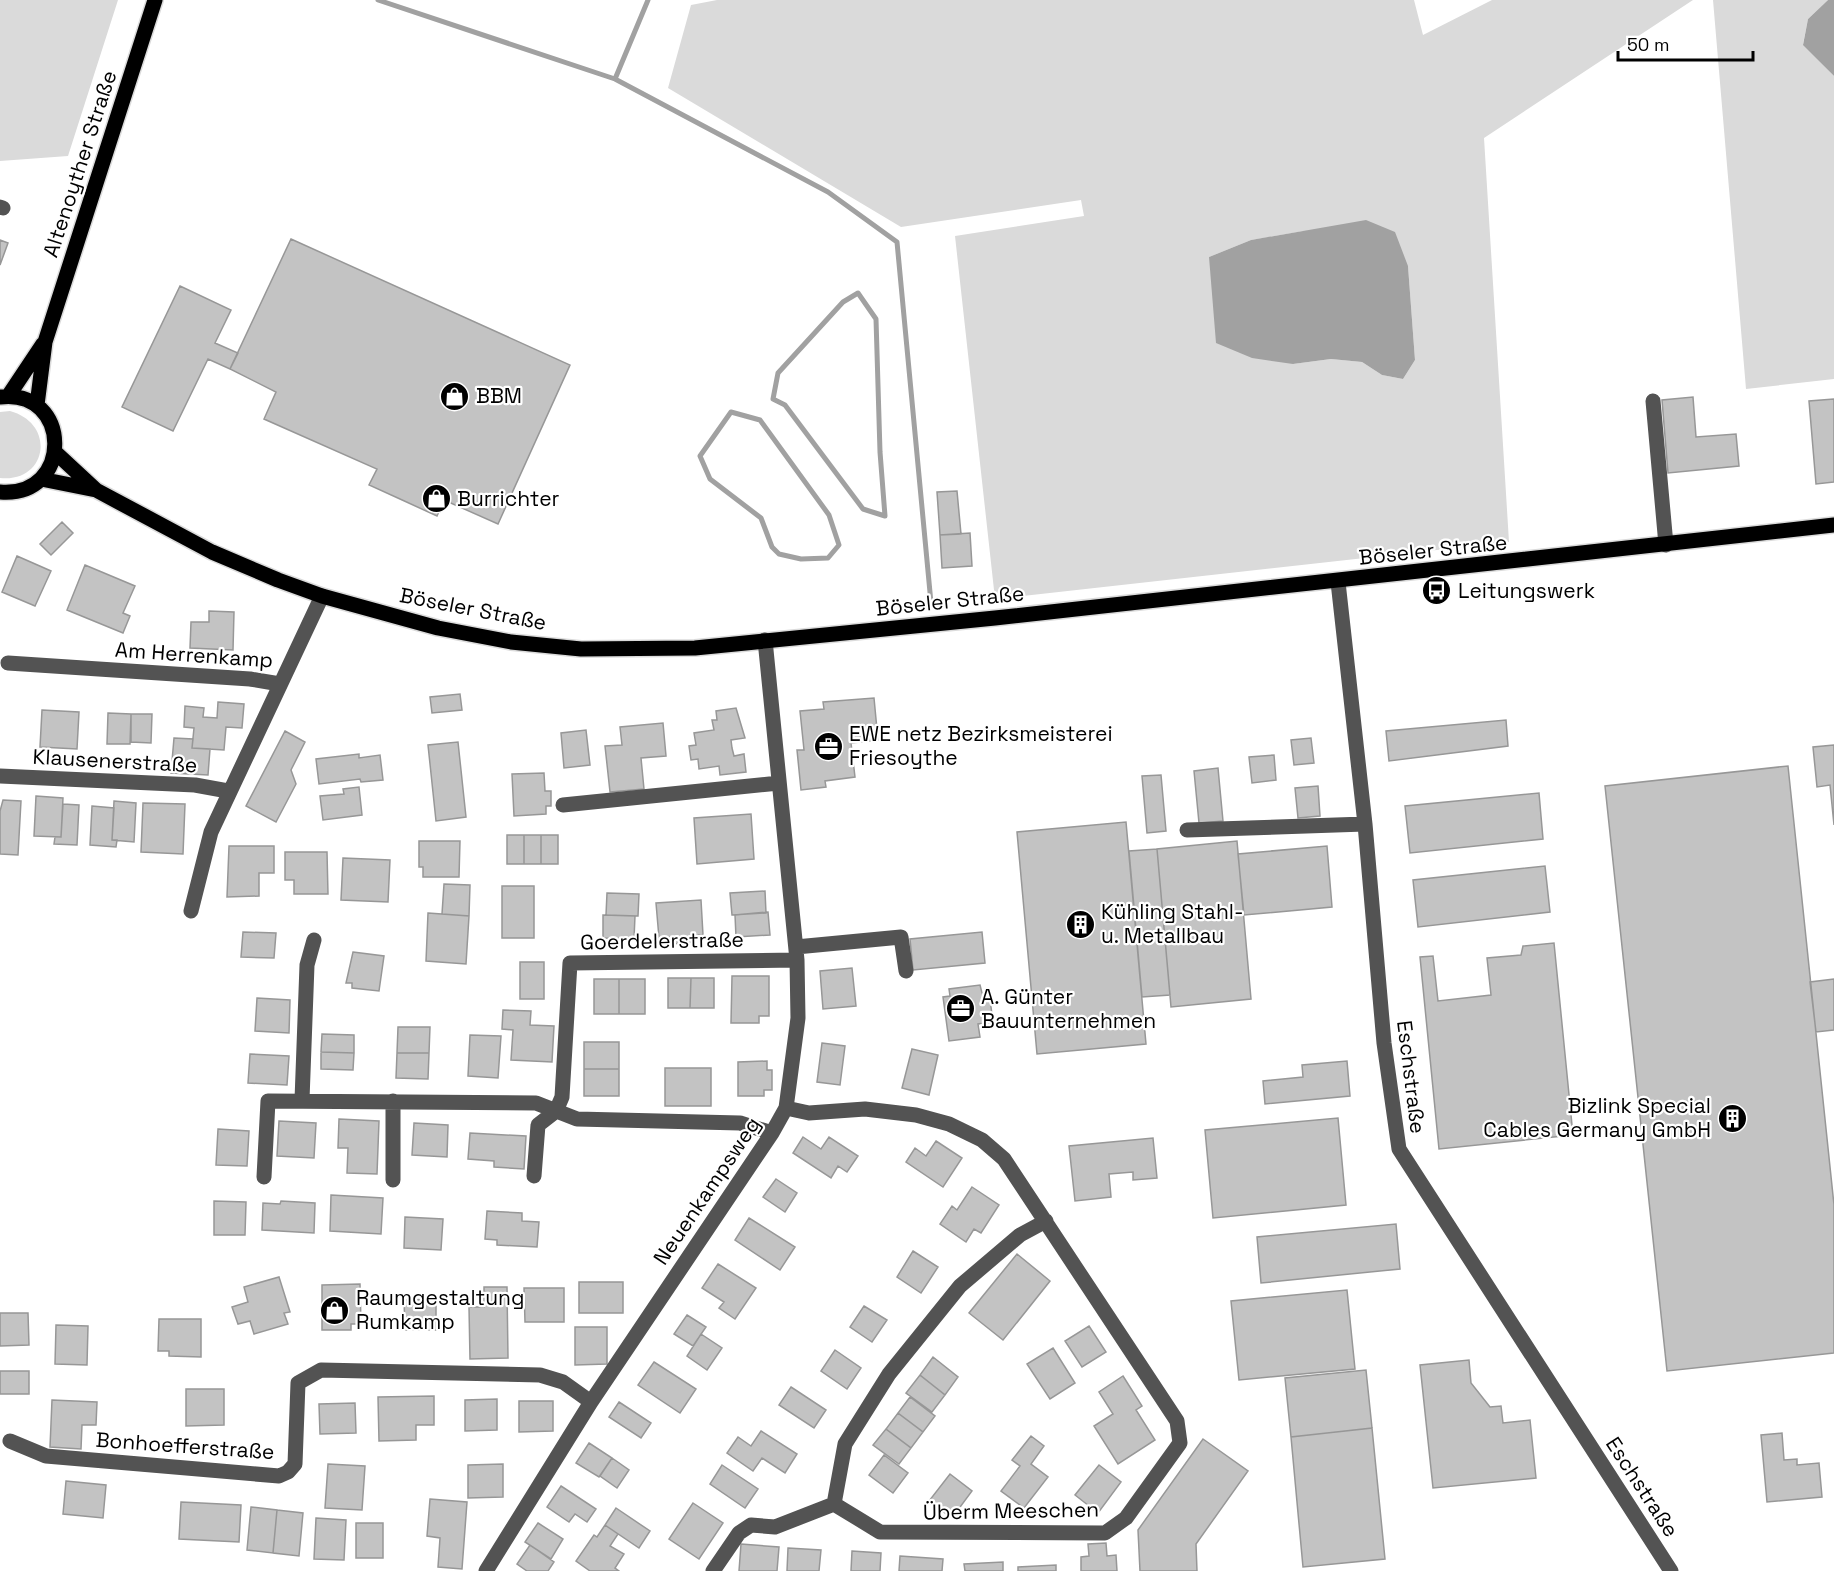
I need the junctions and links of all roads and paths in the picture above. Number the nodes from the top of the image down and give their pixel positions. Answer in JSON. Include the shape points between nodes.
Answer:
{"nodes":[{"id":1,"x":155,"y":0,"type":"edge"},
{"id":2,"x":45,"y":342,"type":"junction"},
{"id":3,"x":5,"y":396,"type":"edge"},
{"id":4,"x":1653,"y":401,"type":"dead end"},
{"id":5,"x":37,"y":405,"type":"junction"},
{"id":6,"x":55,"y":452,"type":"junction"},
{"id":7,"x":41,"y":479,"type":"junction"},
{"id":8,"x":96,"y":490,"type":"junction"},
{"id":9,"x":1,"y":493,"type":"edge"},
{"id":10,"x":1834,"y":525,"type":"edge"},
{"id":11,"x":1666,"y":544,"type":"junction"},
{"id":12,"x":1338,"y":582,"type":"junction"},
{"id":13,"x":322,"y":596,"type":"junction"},
{"id":14,"x":765,"y":640,"type":"junction"},
{"id":15,"x":8,"y":663,"type":"dead end"},
{"id":16,"x":280,"y":684,"type":"junction"},
{"id":17,"x":0,"y":776,"type":"edge"},
{"id":18,"x":778,"y":783,"type":"junction"},
{"id":19,"x":228,"y":791,"type":"junction"},
{"id":20,"x":563,"y":806,"type":"dead end"},
{"id":21,"x":1365,"y":824,"type":"junction"},
{"id":22,"x":1187,"y":830,"type":"dead end"},
{"id":23,"x":191,"y":911,"type":"dead end"},
{"id":24,"x":315,"y":940,"type":"dead end"},
{"id":25,"x":797,"y":953,"type":"junction"},
{"id":26,"x":906,"y":971,"type":"dead end"},
{"id":27,"x":302,"y":1100,"type":"junction"},
{"id":28,"x":393,"y":1101,"type":"junction"},
{"id":29,"x":786,"y":1108,"type":"junction"},
{"id":30,"x":556,"y":1111,"type":"junction"},
{"id":31,"x":772,"y":1133,"type":"junction"},
{"id":32,"x":534,"y":1176,"type":"dead end"},
{"id":33,"x":264,"y":1177,"type":"dead end"},
{"id":34,"x":393,"y":1180,"type":"dead end"},
{"id":35,"x":1046,"y":1221,"type":"junction"},
{"id":36,"x":591,"y":1401,"type":"junction"},
{"id":37,"x":10,"y":1441,"type":"dead end"},
{"id":38,"x":834,"y":1504,"type":"junction"},
{"id":39,"x":486,"y":1571,"type":"edge"},
{"id":40,"x":713,"y":1571,"type":"edge"},
{"id":41,"x":1671,"y":1571,"type":"edge"}],
"edges":[{"from":1,"to":2,"type":"main road","name":"Altenoyther Straße"},
{"from":2,"to":3,"type":"main road","name":"Altenoyther Straße"},
{"from":2,"to":5,"type":"main road","name":"Altenoyther Straße"},
{"from":3,"to":5,"type":"main road","via":[[24,398]]},
{"from":4,"to":11,"type":"street"},
{"from":5,"to":6,"type":"main road","via":[[53,426]]},
{"from":6,"to":7,"type":"main road"},
{"from":6,"to":8,"type":"main road","name":"Böseler Straße"},
{"from":7,"to":8,"type":"main road","name":"Böseler Straße"},
{"from":7,"to":9,"type":"main road","via":[[22,490]]},
{"from":8,"to":13,"type":"main road","name":"Böseler Straße","via":[[212,552]]},
{"from":10,"to":11,"type":"main road","name":"Böseler Straße"},
{"from":11,"to":12,"type":"main road","name":"Böseler Straße"},
{"from":12,"to":14,"type":"main road","name":"Böseler Straße"},
{"from":12,"to":21,"type":"street","name":"Eschstraße"},
{"from":13,"to":14,"type":"main road","name":"Böseler Straße","via":[[438,628],[511,642],[581,649],[695,648]]},
{"from":13,"to":16,"type":"street","name":"Am Herrenkamp"},
{"from":14,"to":18,"type":"street","name":"Neuenkampsweg"},
{"from":15,"to":16,"type":"street","name":"Am Herrenkamp"},
{"from":16,"to":19,"type":"street"},
{"from":17,"to":19,"type":"street","name":"Klausenerstraße","via":[[195,785]]},
{"from":18,"to":20,"type":"street"},
{"from":18,"to":25,"type":"street","name":"Neuenkampsweg"},
{"from":19,"to":23,"type":"street","via":[[205,850]]},
{"from":21,"to":22,"type":"street"},
{"from":21,"to":41,"type":"street","name":"Eschstraße","via":[[1384,1043],[1399,1149]]},
{"from":24,"to":27,"type":"street","via":[[307,965]]},
{"from":25,"to":26,"type":"street","via":[[901,937]]},
{"from":25,"to":29,"type":"street","name":"Neuenkampsweg","via":[[798,1018]]},
{"from":25,"to":30,"type":"street","name":"Goerdelerstraße","via":[[570,963],[562,1097]]},
{"from":27,"to":28,"type":"street"},
{"from":27,"to":33,"type":"street","via":[[267,1101]]},
{"from":28,"to":30,"type":"street","via":[[536,1103]]},
{"from":28,"to":34,"type":"street"},
{"from":29,"to":31,"type":"street","name":"Neuenkampsweg"},
{"from":29,"to":35,"type":"street","name":"Überm Meeschen","via":[[809,1113],[865,1109],[916,1115],[949,1124],[982,1140],[1004,1159]]},
{"from":30,"to":31,"type":"street","via":[[577,1119],[740,1123]]},
{"from":30,"to":32,"type":"street","via":[[538,1125]]},
{"from":31,"to":36,"type":"street","name":"Neuenkampsweg"},
{"from":35,"to":38,"type":"street","via":[[1020,1236],[960,1286],[888,1374],[844,1444]]},
{"from":35,"to":38,"type":"street","name":"Überm Meeschen","via":[[1177,1421],[1180,1443],[1126,1518],[1105,1533],[920,1534],[880,1532]]},
{"from":36,"to":37,"type":"street","name":"Bonhoefferstraße","via":[[563,1382],[540,1375],[321,1370],[298,1383],[295,1464],[279,1476],[46,1456]]},
{"from":36,"to":39,"type":"street","name":"Neuenkampsweg"},
{"from":38,"to":40,"type":"street","via":[[775,1527],[751,1525],[739,1533]]}]}
